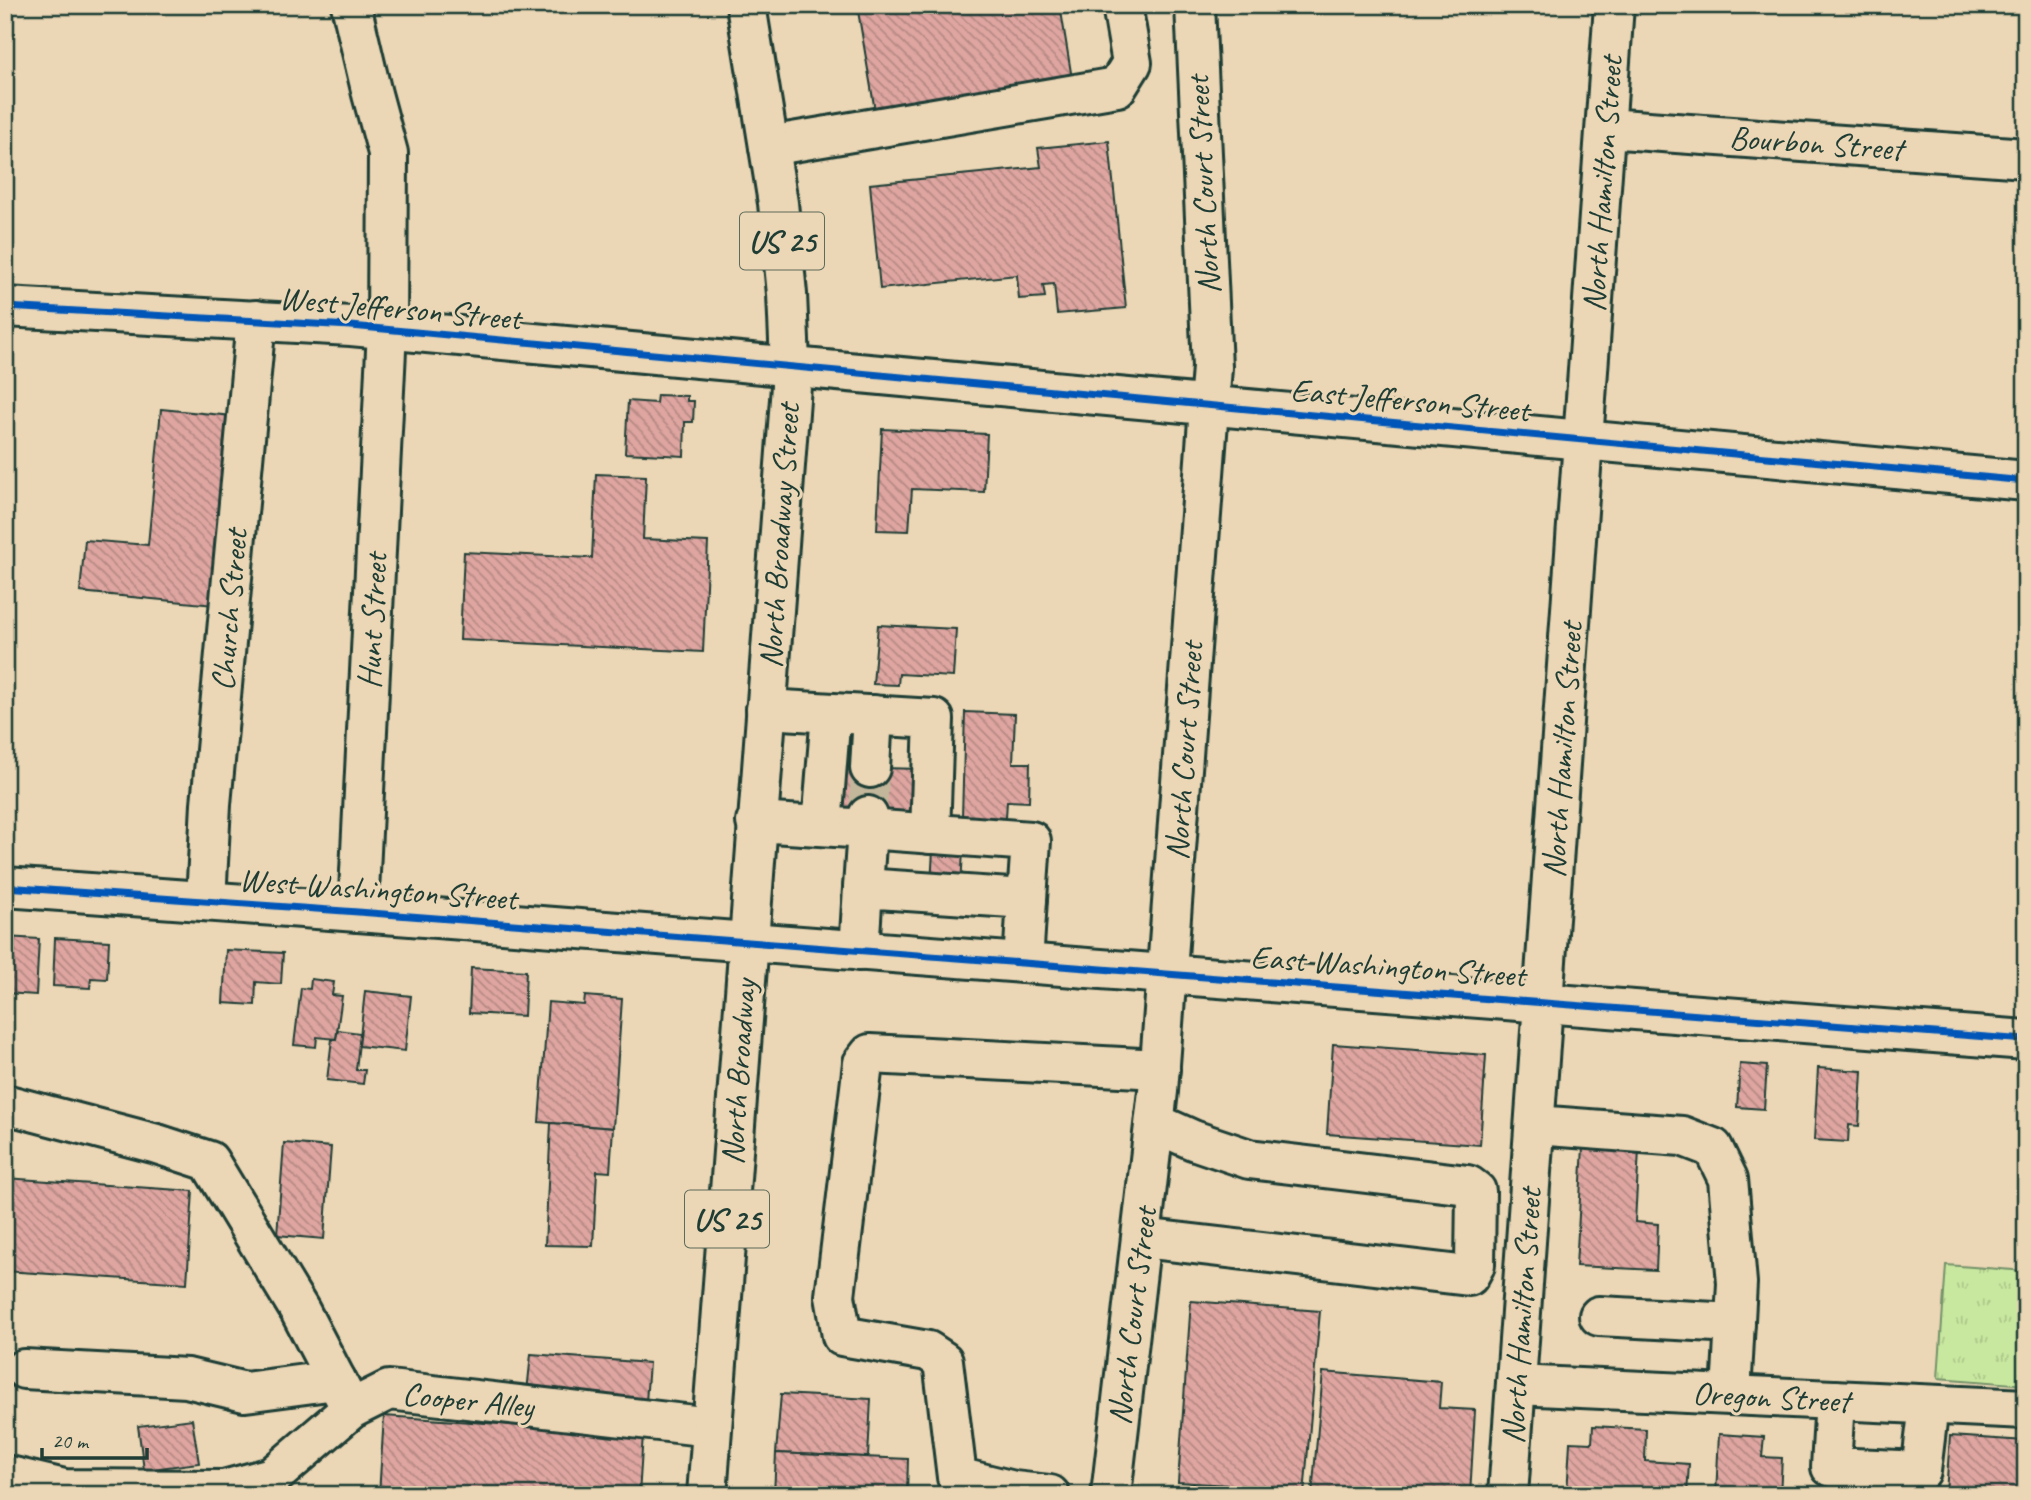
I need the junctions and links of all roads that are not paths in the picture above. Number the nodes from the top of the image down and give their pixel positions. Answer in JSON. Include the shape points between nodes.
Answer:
{"nodes":[{"id":1,"x":351,"y":5,"type":"edge"},
{"id":2,"x":746,"y":5,"type":"edge"},
{"id":3,"x":1122,"y":5,"type":"edge"},
{"id":4,"x":1195,"y":5,"type":"edge"},
{"id":5,"x":1614,"y":5,"type":"edge"},
{"id":6,"x":1606,"y":128,"type":"junction"},
{"id":7,"x":769,"y":146,"type":"junction"},
{"id":8,"x":2026,"y":158,"type":"edge"},
{"id":9,"x":5,"y":307,"type":"edge"},
{"id":10,"x":256,"y":320,"type":"junction"},
{"id":11,"x":387,"y":330,"type":"junction"},
{"id":12,"x":790,"y":367,"type":"junction"},
{"id":13,"x":1209,"y":406,"type":"junction"},
{"id":14,"x":1584,"y":441,"type":"junction"},
{"id":15,"x":2026,"y":481,"type":"edge"},
{"id":16,"x":766,"y":709,"type":"junction"},
{"id":17,"x":831,"y":713,"type":"junction"},
{"id":18,"x":873,"y":715,"type":"junction"},
{"id":19,"x":870,"y":768,"type":"tunnel mouth"},
{"id":20,"x":757,"y":822,"type":"junction"},
{"id":21,"x":868,"y":822,"type":"junction"},
{"id":22,"x":822,"y":826,"type":"junction"},
{"id":23,"x":930,"y":834,"type":"junction"},
{"id":24,"x":5,"y":887,"type":"edge"},
{"id":25,"x":863,"y":888,"type":"junction"},
{"id":26,"x":1027,"y":899,"type":"junction"},
{"id":27,"x":206,"y":901,"type":"junction"},
{"id":28,"x":358,"y":912,"type":"junction"},
{"id":29,"x":747,"y":943,"type":"junction"},
{"id":30,"x":859,"y":951,"type":"junction"},
{"id":31,"x":1023,"y":963,"type":"junction"},
{"id":32,"x":1167,"y":974,"type":"junction"},
{"id":33,"x":1544,"y":1003,"type":"junction"},
{"id":34,"x":2026,"y":1040,"type":"edge"},
{"id":35,"x":1160,"y":1069,"type":"junction"},
{"id":36,"x":5,"y":1104,"type":"edge"},
{"id":37,"x":1155,"y":1124,"type":"junction"},
{"id":38,"x":1535,"y":1125,"type":"junction"},
{"id":39,"x":1142,"y":1238,"type":"junction"},
{"id":40,"x":1599,"y":1316,"type":"dead end"},
{"id":41,"x":1735,"y":1323,"type":"junction"},
{"id":42,"x":24,"y":1369,"type":"dead end"},
{"id":43,"x":1516,"y":1385,"type":"junction"},
{"id":44,"x":343,"y":1394,"type":"junction"},
{"id":45,"x":1731,"y":1395,"type":"junction"},
{"id":46,"x":1835,"y":1400,"type":"junction"},
{"id":47,"x":1929,"y":1405,"type":"junction"},
{"id":48,"x":2026,"y":1409,"type":"edge"},
{"id":49,"x":711,"y":1427,"type":"junction"},
{"id":50,"x":5,"y":1475,"type":"edge"},
{"id":51,"x":707,"y":1495,"type":"edge"},
{"id":52,"x":1049,"y":1495,"type":"edge"},
{"id":53,"x":1111,"y":1495,"type":"edge"},
{"id":54,"x":1508,"y":1495,"type":"edge"}],
"edges":[{"from":1,"to":11,"type":"street","name":"Hunt Street","via":[[388,153]]},
{"from":2,"to":7,"type":"street","name":"North Broadway Street","number":"US 25"},
{"from":3,"to":7,"type":"street","via":[[1132,64],[1117,87]]},
{"from":4,"to":13,"type":"street","name":"North Court Street","via":[[1212,367]]},
{"from":5,"to":6,"type":"street","name":"North Hamilton Street"},
{"from":6,"to":8,"type":"street","name":"Bourbon Street"},
{"from":6,"to":14,"type":"street","name":"North Hamilton Street"},
{"from":7,"to":12,"type":"street","name":"North Broadway Street","number":"US 25","via":[[787,294]]},
{"from":9,"to":10,"type":"street","name":"West Jefferson Street"},
{"from":10,"to":11,"type":"street","name":"West Jefferson Street"},
{"from":10,"to":27,"type":"street","name":"Church Street"},
{"from":11,"to":12,"type":"street","name":"West Jefferson Street"},
{"from":11,"to":28,"type":"street","name":"Hunt Street"},
{"from":12,"to":13,"type":"street","name":"East Jefferson Street"},
{"from":12,"to":16,"type":"street","name":"North Broadway Street","number":"US 25"},
{"from":13,"to":14,"type":"street","name":"East Jefferson Street"},
{"from":13,"to":32,"type":"street","name":"North Court Street"},
{"from":14,"to":15,"type":"street","name":"East Jefferson Street"},
{"from":14,"to":33,"type":"street","name":"North Hamilton Street"},
{"from":16,"to":17,"type":"street"},
{"from":16,"to":20,"type":"street","name":"North Broadway Street","number":"US 25"},
{"from":17,"to":18,"type":"street"},
{"from":17,"to":22,"type":"street"},
{"from":18,"to":19,"type":"street"},
{"from":18,"to":23,"type":"street","via":[[934,719]]},
{"from":20,"to":22,"type":"street"},
{"from":20,"to":29,"type":"street","name":"North Broadway Street","number":"US 25"},
{"from":21,"to":22,"type":"street"},
{"from":21,"to":23,"type":"street"},
{"from":21,"to":25,"type":"street"},
{"from":23,"to":26,"type":"street","via":[[1031,841]]},
{"from":24,"to":27,"type":"street","name":"West Washington Street"},
{"from":25,"to":26,"type":"street"},
{"from":25,"to":30,"type":"street"},
{"from":26,"to":31,"type":"street"},
{"from":27,"to":28,"type":"street","name":"West Washington Street"},
{"from":28,"to":29,"type":"street","name":"West Washington Street"},
{"from":29,"to":30,"type":"street","name":"East Washington Street"},
{"from":29,"to":49,"type":"street","name":"North Broadway","number":"US 25"},
{"from":30,"to":31,"type":"street","name":"East Washington Street"},
{"from":31,"to":32,"type":"street","name":"East Washington Street"},
{"from":32,"to":33,"type":"street","name":"East Washington Street"},
{"from":32,"to":35,"type":"street","name":"North Court Street"},
{"from":33,"to":34,"type":"street","name":"East Washington Street"},
{"from":33,"to":38,"type":"street","name":"North Hamilton Street"},
{"from":35,"to":37,"type":"street","name":"North Court Street"},
{"from":35,"to":52,"type":"street","via":[[870,1054],[863,1063],[835,1296],[842,1336],[928,1351],[943,1361],[957,1477]]},
{"from":36,"to":44,"type":"street","via":[[209,1161],[300,1311]]},
{"from":37,"to":39,"type":"street","name":"North Court Street"},
{"from":37,"to":39,"type":"street","via":[[1249,1159],[1468,1185],[1476,1191],[1475,1265],[1469,1276]]},
{"from":38,"to":41,"type":"street","via":[[1682,1136],[1713,1148],[1728,1179],[1737,1283]]},
{"from":38,"to":43,"type":"street","name":"North Hamilton Street"},
{"from":39,"to":53,"type":"street","name":"North Court Street"},
{"from":40,"to":41,"type":"street"},
{"from":41,"to":45,"type":"street"},
{"from":42,"to":44,"type":"street","via":[[187,1378],[245,1392]]},
{"from":43,"to":45,"type":"street","name":"Oregon Street"},
{"from":43,"to":54,"type":"street","name":"North Hamilton Street"},
{"from":44,"to":49,"type":"street","name":"Cooper Alley","via":[[389,1390]]},
{"from":44,"to":50,"type":"street","name":"Cooper Alley","via":[[272,1477],[224,1490],[64,1489]]},
{"from":45,"to":46,"type":"street","name":"Oregon Street"},
{"from":46,"to":47,"type":"street","name":"Oregon Street"},
{"from":46,"to":47,"type":"street","via":[[1831,1467],[1921,1471]]},
{"from":47,"to":48,"type":"street","name":"Oregon Street"},
{"from":49,"to":51,"type":"street","name":"North Broadway","number":"US 25"}]}
